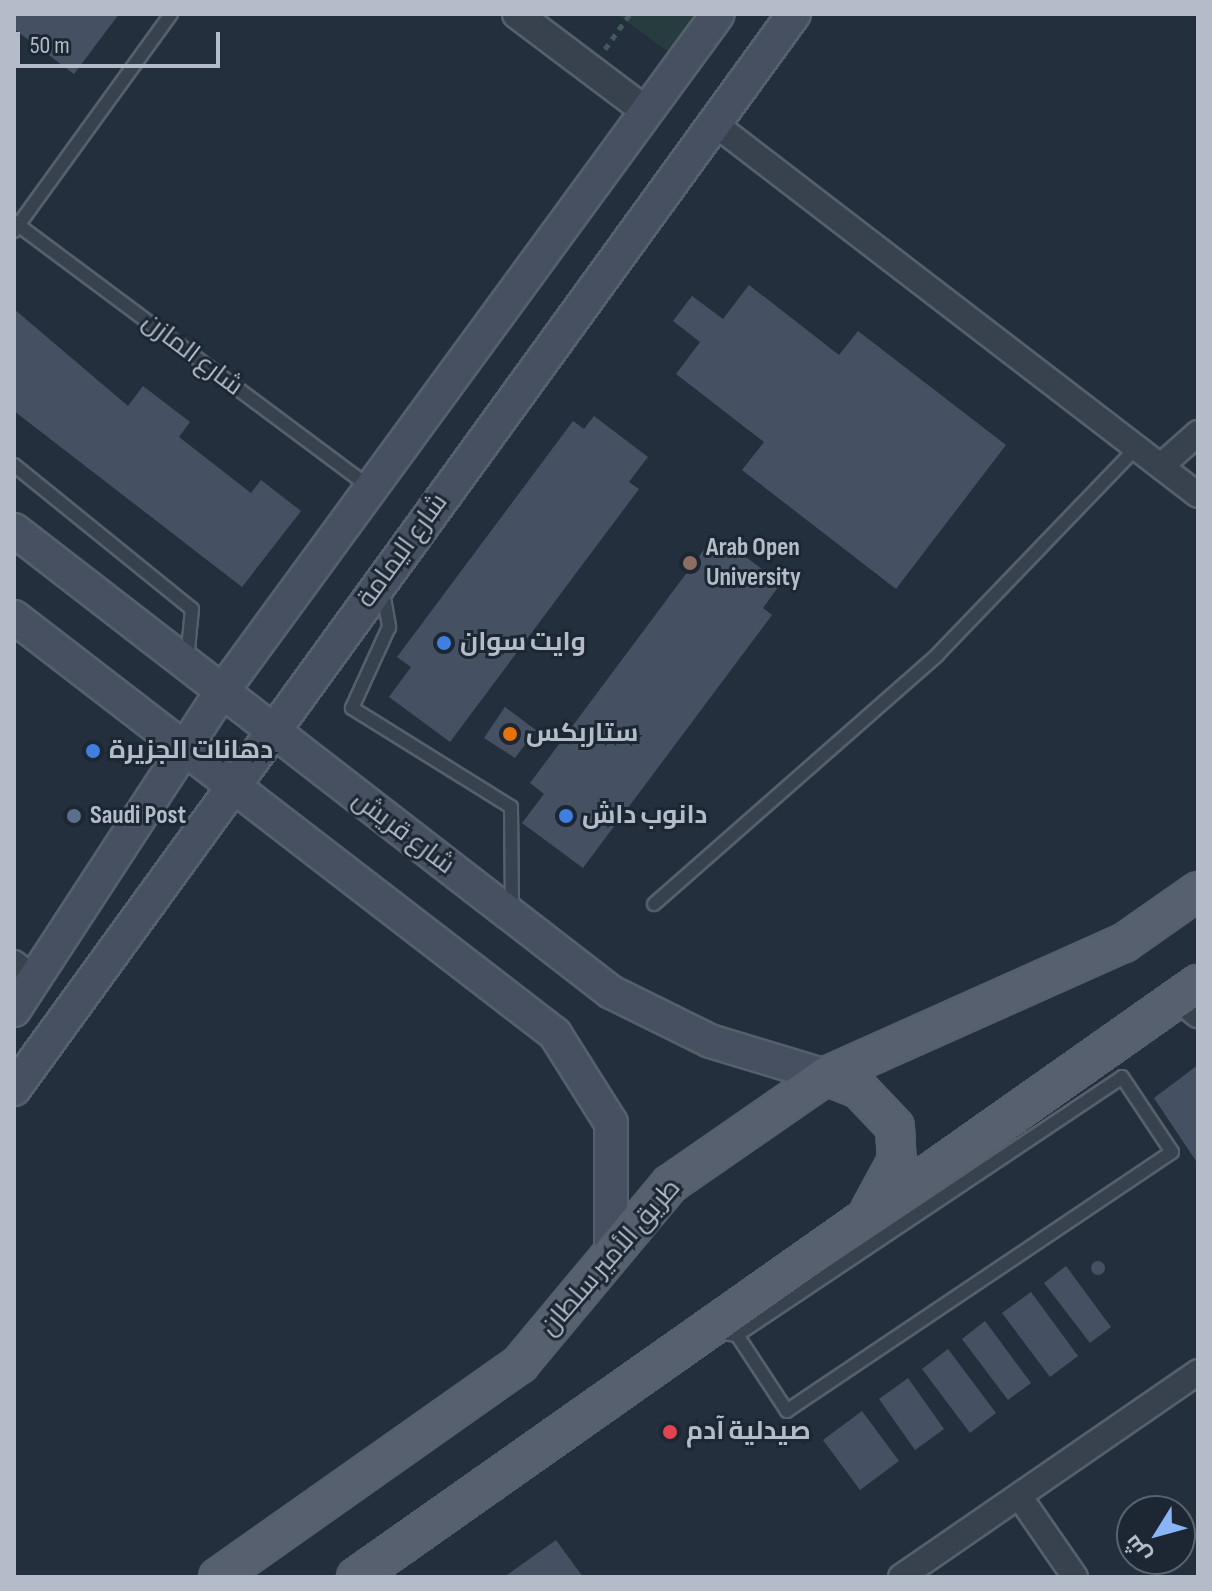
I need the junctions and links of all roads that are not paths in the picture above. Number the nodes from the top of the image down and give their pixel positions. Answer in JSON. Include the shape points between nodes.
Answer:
{"nodes":[{"id":1,"x":171,"y":14,"type":"edge"},
{"id":2,"x":718,"y":14,"type":"edge"},
{"id":3,"x":794,"y":14,"type":"edge"},
{"id":4,"x":527,"y":17,"type":"edge"},
{"id":5,"x":647,"y":112,"type":"junction"},
{"id":6,"x":715,"y":124,"type":"junction"},
{"id":7,"x":15,"y":226,"type":"edge"},
{"id":8,"x":1198,"y":433,"type":"edge"},
{"id":9,"x":1136,"y":448,"type":"junction"},
{"id":10,"x":14,"y":465,"type":"edge"},
{"id":11,"x":1161,"y":466,"type":"junction"},
{"id":12,"x":370,"y":487,"type":"junction"},
{"id":13,"x":1198,"y":495,"type":"edge"},
{"id":14,"x":14,"y":530,"type":"edge"},
{"id":15,"x":382,"y":580,"type":"junction"},
{"id":16,"x":14,"y":617,"type":"edge"},
{"id":17,"x":187,"y":663,"type":"junction"},
{"id":18,"x":221,"y":693,"type":"junction"},
{"id":19,"x":271,"y":732,"type":"junction"},
{"id":20,"x":186,"y":749,"type":"junction"},
{"id":21,"x":234,"y":786,"type":"junction"},
{"id":22,"x":1198,"y":891,"type":"edge"},
{"id":23,"x":654,"y":904,"type":"dead end"},
{"id":24,"x":512,"y":916,"type":"junction"},
{"id":25,"x":24,"y":971,"type":"edge"},
{"id":26,"x":1192,"y":998,"type":"edge"},
{"id":27,"x":14,"y":1010,"type":"edge"},
{"id":28,"x":1106,"y":1049,"type":"junction"},
{"id":29,"x":826,"y":1076,"type":"junction"},
{"id":30,"x":1106,"y":1088,"type":"junction"},
{"id":31,"x":14,"y":1089,"type":"edge"},
{"id":32,"x":865,"y":1218,"type":"junction"},
{"id":33,"x":611,"y":1253,"type":"junction"},
{"id":34,"x":721,"y":1333,"type":"junction"},
{"id":35,"x":1198,"y":1372,"type":"edge"},
{"id":36,"x":1019,"y":1496,"type":"junction"},
{"id":37,"x":218,"y":1577,"type":"edge"},
{"id":38,"x":356,"y":1577,"type":"edge"},
{"id":39,"x":901,"y":1577,"type":"edge"},
{"id":40,"x":1075,"y":1577,"type":"edge"}],
"edges":[{"from":1,"to":7,"type":"lane"},
{"from":2,"to":5,"type":"main road"},
{"from":3,"to":6,"type":"main road","name":"شارع اليمامة"},
{"from":4,"to":5,"type":"street"},
{"from":5,"to":12,"type":"main road"},
{"from":6,"to":9,"type":"street"},
{"from":6,"to":15,"type":"main road","name":"شارع اليمامة"},
{"from":7,"to":12,"type":"lane","name":"شارع المازن"},
{"from":8,"to":11,"type":"street"},
{"from":9,"to":11,"type":"street"},
{"from":9,"to":23,"type":"lane","via":[[937,655]]},
{"from":10,"to":17,"type":"lane","via":[[192,609]]},
{"from":11,"to":13,"type":"street"},
{"from":12,"to":18,"type":"main road"},
{"from":14,"to":17,"type":"main road","name":"شارع قريش"},
{"from":15,"to":19,"type":"main road","name":"شارع اليمامة"},
{"from":15,"to":24,"type":"lane","via":[[389,627],[352,708],[511,807]]},
{"from":16,"to":20,"type":"main road"},
{"from":17,"to":18,"type":"main road","name":"شارع قريش"},
{"from":18,"to":19,"type":"main road","name":"شارع قريش"},
{"from":18,"to":20,"type":"main road"},
{"from":19,"to":21,"type":"main road","name":"شارع اليمامة"},
{"from":19,"to":24,"type":"main road","name":"شارع قريش"},
{"from":20,"to":21,"type":"main road"},
{"from":20,"to":25,"type":"main road"},
{"from":21,"to":31,"type":"main road","name":"شارع اليمامة"},
{"from":21,"to":33,"type":"main road","via":[[555,1034],[611,1123]]},
{"from":22,"to":29,"type":"main road","name":"طريق الأمير سلطان","via":[[1124,943]]},
{"from":24,"to":29,"type":"main road","name":"شارع قريش","via":[[625,999],[710,1041]]},
{"from":25,"to":27,"type":"main road"},
{"from":26,"to":28,"type":"main road"},
{"from":28,"to":30,"type":"lane"},
{"from":28,"to":32,"type":"main road"},
{"from":29,"to":32,"type":"main road","via":[[859,1089],[895,1127],[897,1160]]},
{"from":29,"to":33,"type":"main road","name":"طريق الأمير سلطان","via":[[670,1184]]},
{"from":30,"to":34,"type":"lane"},
{"from":30,"to":34,"type":"lane","via":[[1122,1077],[1172,1152],[787,1411]]},
{"from":32,"to":34,"type":"main road"},
{"from":33,"to":37,"type":"main road","name":"طريق الأمير سلطان","via":[[520,1364]]},
{"from":34,"to":38,"type":"main road"},
{"from":35,"to":36,"type":"street"},
{"from":36,"to":39,"type":"street"},
{"from":36,"to":40,"type":"street"}]}
